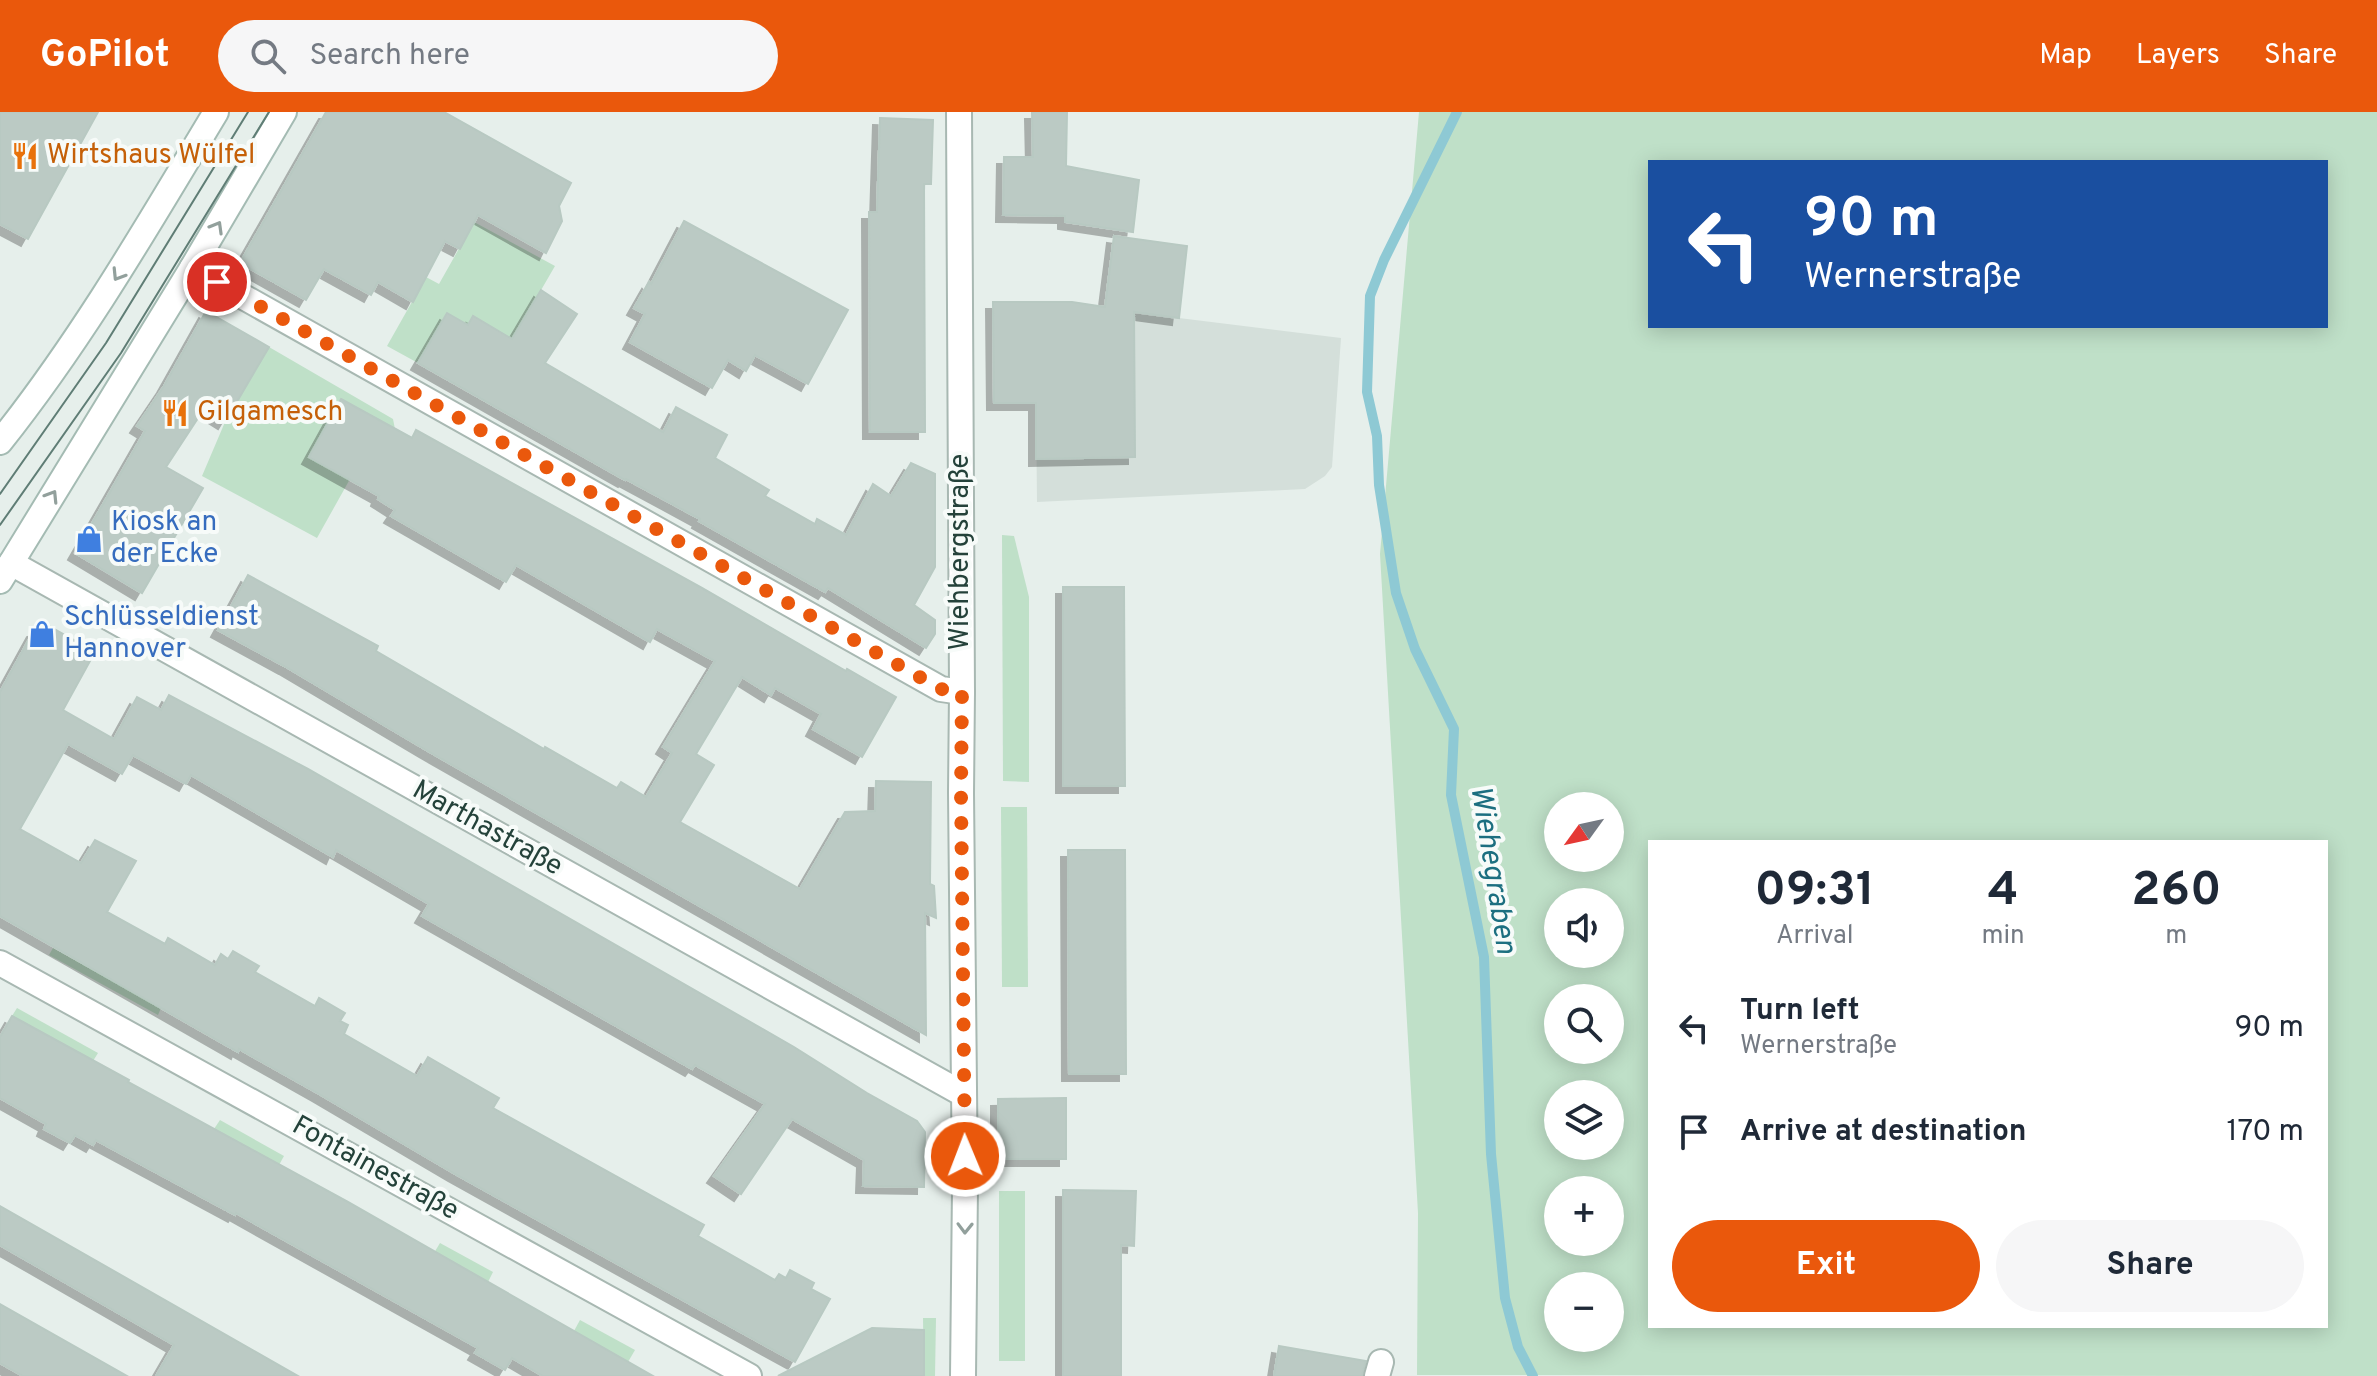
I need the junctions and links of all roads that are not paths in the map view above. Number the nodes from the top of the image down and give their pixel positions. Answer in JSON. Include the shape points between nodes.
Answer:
{"nodes":[{"id":1,"x":216,"y":112,"type":"edge"},
{"id":2,"x":284,"y":112,"type":"edge"},
{"id":3,"x":959,"y":112,"type":"edge"},
{"id":4,"x":192,"y":268,"type":"junction"},
{"id":5,"x":0,"y":442,"type":"edge"},
{"id":6,"x":5,"y":572,"type":"edge"},
{"id":7,"x":962,"y":692,"type":"junction"},
{"id":8,"x":0,"y":963,"type":"edge"},
{"id":9,"x":963,"y":1094,"type":"junction"},
{"id":10,"x":749,"y":1376,"type":"edge"},
{"id":11,"x":963,"y":1376,"type":"edge"}],
"edges":[{"from":1,"to":5,"type":"street","one_way":true,"via":[[116,278]]},
{"from":4,"to":2,"type":"street","one_way":true},
{"from":3,"to":7,"type":"street","name":"Wiehbergstraße"},
{"from":6,"to":4,"type":"street","one_way":true},
{"from":4,"to":7,"type":"street","via":[[941,689]]},
{"from":6,"to":9,"type":"street","name":"Marthastraße"},
{"from":7,"to":9,"type":"street","name":"Wiehbergstraße"},
{"from":8,"to":10,"type":"street","name":"Fontainestraße"},
{"from":9,"to":11,"type":"street","name":"Wiehbergstraße","one_way":true}]}
